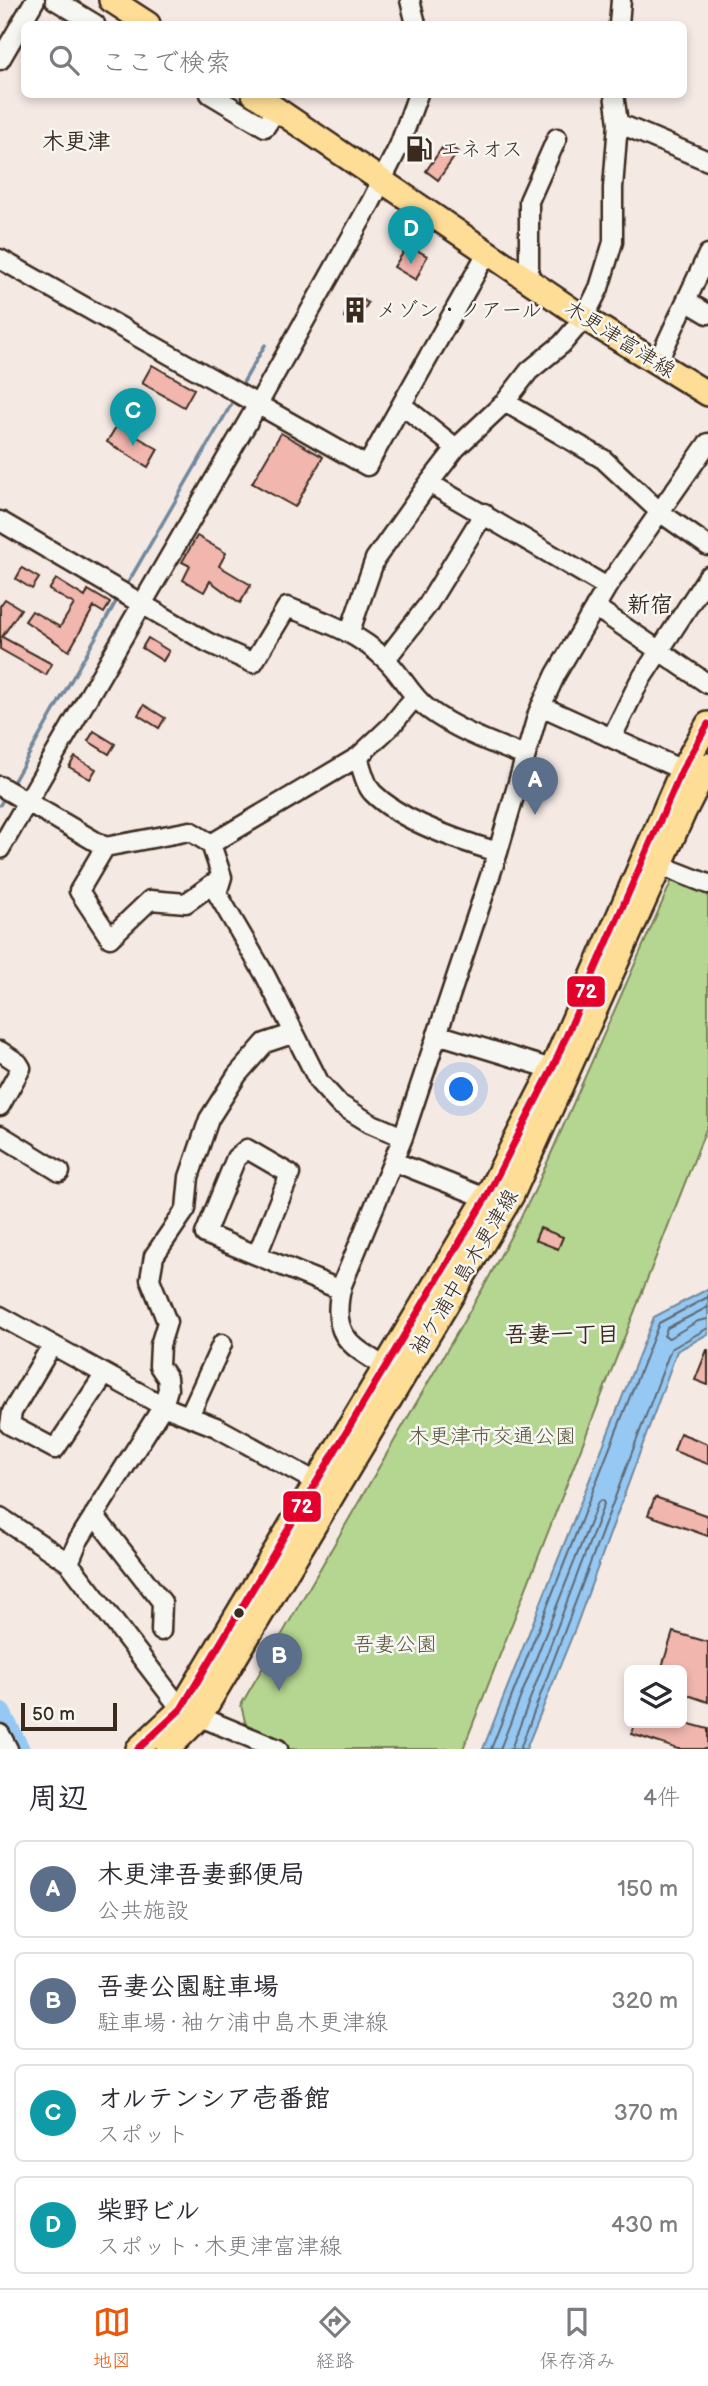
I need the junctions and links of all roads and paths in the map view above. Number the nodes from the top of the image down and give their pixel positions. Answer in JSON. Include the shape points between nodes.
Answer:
{"nodes":[{"id":1,"x":35,"y":0,"type":"edge"},
{"id":2,"x":55,"y":0,"type":"edge"},
{"id":3,"x":111,"y":0,"type":"edge"},
{"id":4,"x":410,"y":0,"type":"edge"},
{"id":5,"x":621,"y":0,"type":"edge"},
{"id":6,"x":23,"y":21,"type":"edge"},
{"id":7,"x":90,"y":21,"type":"edge"},
{"id":8,"x":143,"y":21,"type":"edge"},
{"id":9,"x":415,"y":21,"type":"edge"},
{"id":10,"x":619,"y":21,"type":"edge"},
{"id":11,"x":21,"y":24,"type":"edge"},
{"id":12,"x":0,"y":60,"type":"edge"},
{"id":13,"x":217,"y":98,"type":"edge"},
{"id":14,"x":260,"y":98,"type":"edge"},
{"id":15,"x":417,"y":98,"type":"edge"},
{"id":16,"x":615,"y":98,"type":"edge"},
{"id":17,"x":276,"y":109,"type":"junction"},
{"id":18,"x":618,"y":123,"type":"junction"},
{"id":19,"x":557,"y":138,"type":"dead end"},
{"id":20,"x":708,"y":161,"type":"edge"},
{"id":21,"x":382,"y":178,"type":"junction"},
{"id":22,"x":487,"y":253,"type":"junction"},
{"id":23,"x":708,"y":254,"type":"edge"},
{"id":24,"x":0,"y":259,"type":"edge"},
{"id":25,"x":529,"y":281,"type":"junction"},
{"id":26,"x":686,"y":301,"type":"junction"},
{"id":27,"x":708,"y":314,"type":"edge"},
{"id":28,"x":584,"y":318,"type":"junction"},
{"id":29,"x":657,"y":361,"type":"junction"},
{"id":30,"x":708,"y":394,"type":"edge"},
{"id":31,"x":505,"y":402,"type":"junction"},
{"id":32,"x":402,"y":405,"type":"junction"},
{"id":33,"x":257,"y":406,"type":"junction"},
{"id":34,"x":708,"y":443,"type":"edge"},
{"id":35,"x":456,"y":448,"type":"junction"},
{"id":36,"x":429,"y":483,"type":"junction"},
{"id":37,"x":484,"y":513,"type":"junction"},
{"id":38,"x":661,"y":513,"type":"junction"},
{"id":39,"x":0,"y":521,"type":"edge"},
{"id":40,"x":708,"y":546,"type":"edge"},
{"id":41,"x":708,"y":576,"type":"edge"},
{"id":42,"x":607,"y":587,"type":"junction"},
{"id":43,"x":142,"y":603,"type":"junction"},
{"id":44,"x":595,"y":607,"type":"junction"},
{"id":45,"x":350,"y":631,"type":"junction"},
{"id":46,"x":659,"y":650,"type":"junction"},
{"id":47,"x":386,"y":659,"type":"junction"},
{"id":48,"x":708,"y":684,"type":"edge"},
{"id":49,"x":414,"y":698,"type":"junction"},
{"id":50,"x":541,"y":706,"type":"junction"},
{"id":51,"x":708,"y":724,"type":"edge"},
{"id":52,"x":612,"y":737,"type":"junction"},
{"id":53,"x":525,"y":756,"type":"junction"},
{"id":54,"x":358,"y":757,"type":"junction"},
{"id":55,"x":708,"y":765,"type":"edge"},
{"id":56,"x":682,"y":770,"type":"junction"},
{"id":57,"x":0,"y":786,"type":"edge"},
{"id":58,"x":28,"y":802,"type":"junction"},
{"id":59,"x":211,"y":844,"type":"junction"},
{"id":60,"x":105,"y":847,"type":"junction"},
{"id":61,"x":0,"y":849,"type":"edge"},
{"id":62,"x":498,"y":852,"type":"junction"},
{"id":63,"x":653,"y":862,"type":"junction"},
{"id":64,"x":222,"y":877,"type":"junction"},
{"id":65,"x":708,"y":884,"type":"edge"},
{"id":66,"x":292,"y":1034,"type":"junction"},
{"id":67,"x":438,"y":1034,"type":"junction"},
{"id":68,"x":0,"y":1051,"type":"edge"},
{"id":69,"x":551,"y":1069,"type":"junction"},
{"id":70,"x":0,"y":1106,"type":"edge"},
{"id":71,"x":0,"y":1135,"type":"edge"},
{"id":72,"x":403,"y":1137,"type":"junction"},
{"id":73,"x":395,"y":1162,"type":"junction"},
{"id":74,"x":60,"y":1172,"type":"dead end"},
{"id":75,"x":486,"y":1198,"type":"junction"},
{"id":76,"x":257,"y":1255,"type":"junction"},
{"id":77,"x":341,"y":1290,"type":"junction"},
{"id":78,"x":1,"y":1318,"type":"edge"},
{"id":79,"x":222,"y":1344,"type":"dead end"},
{"id":80,"x":52,"y":1345,"type":"junction"},
{"id":81,"x":394,"y":1373,"type":"junction"},
{"id":82,"x":105,"y":1374,"type":"junction"},
{"id":83,"x":163,"y":1405,"type":"junction"},
{"id":84,"x":189,"y":1416,"type":"junction"},
{"id":85,"x":318,"y":1483,"type":"junction"},
{"id":86,"x":94,"y":1515,"type":"junction"},
{"id":87,"x":0,"y":1517,"type":"edge"},
{"id":88,"x":69,"y":1563,"type":"junction"},
{"id":89,"x":160,"y":1631,"type":"dead end"},
{"id":90,"x":190,"y":1713,"type":"junction"},
{"id":91,"x":138,"y":1749,"type":"edge"},
{"id":92,"x":168,"y":1749,"type":"edge"},
{"id":93,"x":278,"y":1749,"type":"edge"}],
"edges":[{"from":1,"to":6,"type":"street"},
{"from":2,"to":7,"type":"street"},
{"from":3,"to":8,"type":"main road"},
{"from":4,"to":9,"type":"street"},
{"from":5,"to":10,"type":"street"},
{"from":11,"to":12,"type":"street"},
{"from":13,"to":17,"type":"street","via":[[265,127]]},
{"from":14,"to":17,"type":"main road","name":"木更津富津線"},
{"from":15,"to":21,"type":"street"},
{"from":16,"to":18,"type":"street"},
{"from":17,"to":21,"type":"main road","name":"木更津富津線"},
{"from":18,"to":20,"type":"street"},
{"from":18,"to":28,"type":"street","via":[[613,242]]},
{"from":19,"to":25,"type":"street","via":[[528,201]]},
{"from":21,"to":22,"type":"main road","name":"木更津富津線"},
{"from":21,"to":33,"type":"street"},
{"from":22,"to":25,"type":"main road","name":"木更津富津線"},
{"from":22,"to":32,"type":"street"},
{"from":23,"to":26,"type":"street"},
{"from":24,"to":33,"type":"street"},
{"from":25,"to":28,"type":"main road","name":"木更津富津線"},
{"from":26,"to":27,"type":"street"},
{"from":26,"to":29,"type":"street"},
{"from":28,"to":29,"type":"main road","name":"木更津富津線"},
{"from":28,"to":31,"type":"street","via":[[529,371]]},
{"from":29,"to":30,"type":"main road","name":"木更津富津線"},
{"from":31,"to":35,"type":"street"},
{"from":31,"to":38,"type":"street","via":[[603,459]]},
{"from":32,"to":33,"type":"street","via":[[367,466]]},
{"from":32,"to":35,"type":"street"},
{"from":33,"to":43,"type":"street"},
{"from":34,"to":38,"type":"street"},
{"from":35,"to":36,"type":"street"},
{"from":36,"to":37,"type":"street"},
{"from":36,"to":45,"type":"street","via":[[375,559]]},
{"from":37,"to":42,"type":"street"},
{"from":37,"to":47,"type":"street","via":[[427,606]]},
{"from":38,"to":40,"type":"street"},
{"from":38,"to":42,"type":"street"},
{"from":39,"to":43,"type":"street"},
{"from":41,"to":46,"type":"street"},
{"from":42,"to":44,"type":"street"},
{"from":43,"to":45,"type":"street","via":[[253,663],[287,607]]},
{"from":43,"to":58,"type":"street"},
{"from":44,"to":46,"type":"street"},
{"from":44,"to":50,"type":"street"},
{"from":45,"to":47,"type":"street"},
{"from":46,"to":48,"type":"street"},
{"from":46,"to":52,"type":"street"},
{"from":47,"to":49,"type":"street"},
{"from":49,"to":53,"type":"street","via":[[443,719]]},
{"from":49,"to":54,"type":"street"},
{"from":50,"to":52,"type":"street"},
{"from":50,"to":53,"type":"street"},
{"from":51,"to":56,"type":"main road","name":"袖ケ浦中島木更津線"},
{"from":52,"to":56,"type":"street"},
{"from":53,"to":62,"type":"street"},
{"from":54,"to":59,"type":"street"},
{"from":54,"to":62,"type":"street","via":[[371,792],[428,825]]},
{"from":55,"to":63,"type":"main road","name":"袖ケ浦中島木更津線"},
{"from":56,"to":63,"type":"main road","name":"袖ケ浦中島木更津線"},
{"from":57,"to":58,"type":"street"},
{"from":58,"to":60,"type":"street"},
{"from":58,"to":61,"type":"street"},
{"from":59,"to":60,"type":"street","via":[[190,831]]},
{"from":59,"to":64,"type":"street"},
{"from":60,"to":64,"type":"street","via":[[79,891],[110,938],[150,900],[186,904]]},
{"from":62,"to":67,"type":"street"},
{"from":63,"to":65,"type":"street"},
{"from":63,"to":69,"type":"main road","name":"袖ケ浦中島木更津線"},
{"from":63,"to":81,"type":"main road","name":"袖ケ浦中島木更津線","via":[[512,1195]]},
{"from":64,"to":66,"type":"street","via":[[217,893],[265,975]]},
{"from":66,"to":72,"type":"street","via":[[319,1082],[339,1104]]},
{"from":66,"to":83,"type":"street","via":[[265,1043],[237,1074],[209,1119],[189,1177],[186,1209],[154,1256],[150,1279],[167,1322],[160,1345],[159,1366],[168,1389]]},
{"from":67,"to":69,"type":"street"},
{"from":67,"to":72,"type":"street"},
{"from":68,"to":70,"type":"street","via":[[21,1068]]},
{"from":69,"to":75,"type":"main road","name":"袖ケ浦中島木更津線"},
{"from":71,"to":74,"type":"street"},
{"from":72,"to":73,"type":"street"},
{"from":73,"to":75,"type":"street"},
{"from":73,"to":77,"type":"street"},
{"from":75,"to":81,"type":"main road","name":"袖ケ浦中島木更津線"},
{"from":76,"to":76,"type":"street","via":[[205,1234],[236,1158],[247,1149],[290,1174]]},
{"from":76,"to":77,"type":"street"},
{"from":77,"to":81,"type":"street","via":[[337,1305],[342,1335],[351,1347]]},
{"from":78,"to":80,"type":"street"},
{"from":79,"to":84,"type":"street"},
{"from":80,"to":82,"type":"street"},
{"from":80,"to":82,"type":"street","via":[[12,1412],[10,1424],[55,1449]]},
{"from":81,"to":85,"type":"main road","name":"袖ケ浦中島木更津線"},
{"from":81,"to":90,"type":"main road","name":"袖ケ浦中島木更津線"},
{"from":82,"to":83,"type":"street"},
{"from":83,"to":84,"type":"street"},
{"from":83,"to":86,"type":"street"},
{"from":84,"to":85,"type":"street"},
{"from":85,"to":90,"type":"main road","name":"袖ケ浦中島木更津線"},
{"from":86,"to":88,"type":"street"},
{"from":86,"to":89,"type":"street","via":[[162,1602]]},
{"from":87,"to":88,"type":"street"},
{"from":88,"to":90,"type":"street"},
{"from":90,"to":91,"type":"main road","name":"袖ケ浦中島木更津線"},
{"from":90,"to":92,"type":"main road","name":"袖ケ浦中島木更津線"},
{"from":90,"to":93,"type":"street"}]}
